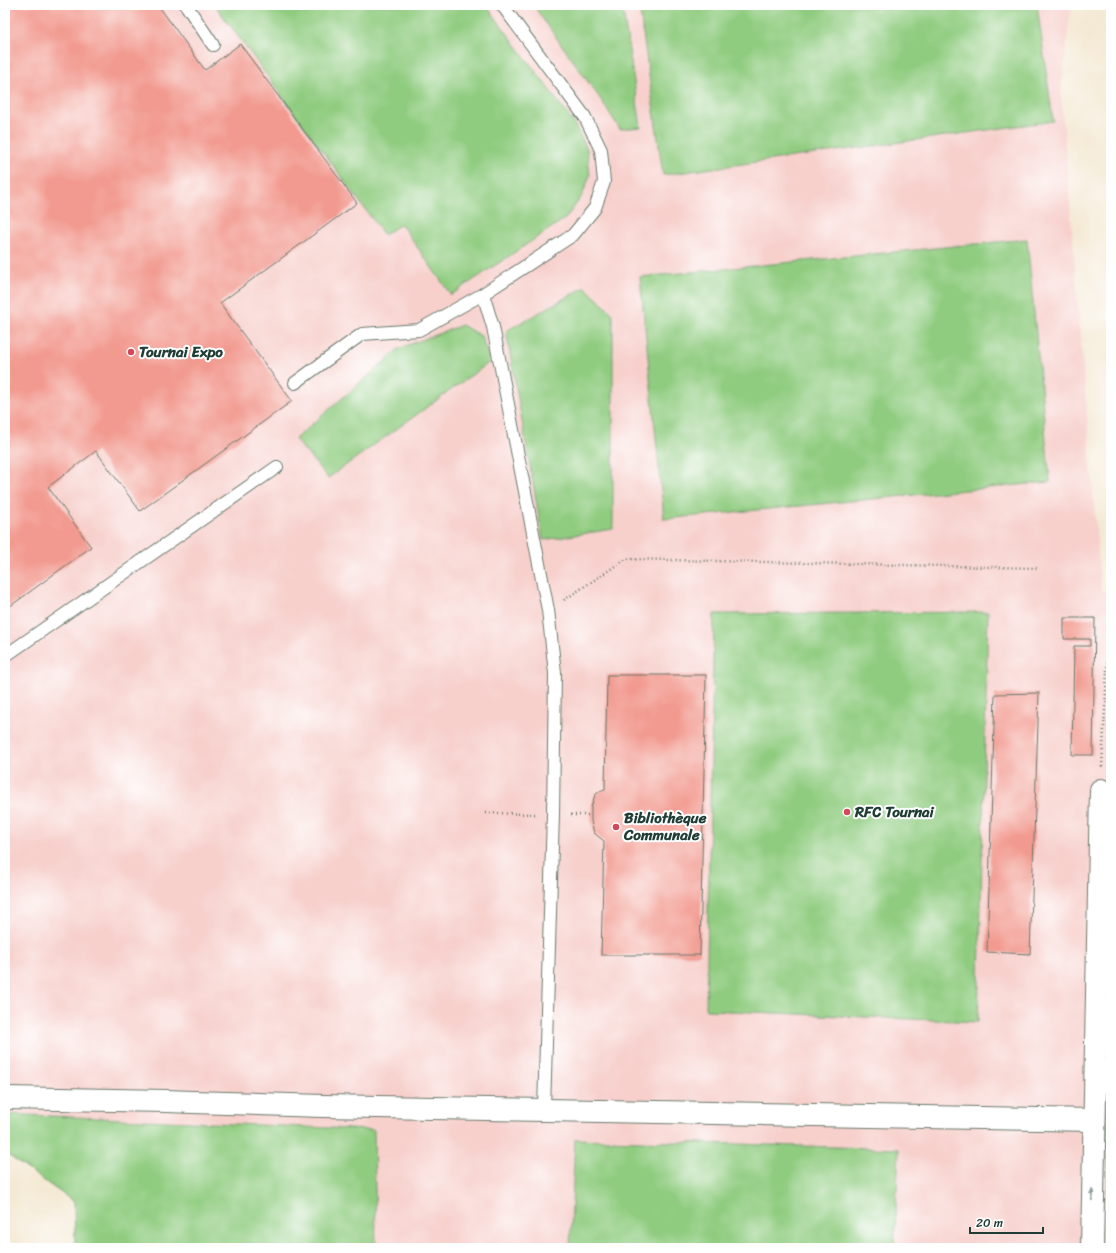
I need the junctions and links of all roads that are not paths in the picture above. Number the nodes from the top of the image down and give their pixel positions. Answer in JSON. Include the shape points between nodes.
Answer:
{"nodes":[{"id":1,"x":186,"y":5,"type":"edge"},
{"id":2,"x":502,"y":5,"type":"edge"},
{"id":3,"x":213,"y":45,"type":"dead end"},
{"id":4,"x":484,"y":294,"type":"junction"},
{"id":5,"x":295,"y":383,"type":"dead end"},
{"id":6,"x":277,"y":467,"type":"dead end"},
{"id":7,"x":5,"y":656,"type":"edge"},
{"id":8,"x":1101,"y":790,"type":"road end"},
{"id":9,"x":5,"y":1098,"type":"edge"},
{"id":10,"x":544,"y":1109,"type":"junction"},
{"id":11,"x":1094,"y":1120,"type":"junction"},
{"id":12,"x":1092,"y":1248,"type":"edge"}],
"edges":[{"from":1,"to":3,"type":"lane"},
{"from":2,"to":4,"type":"lane","via":[[585,118],[601,150],[604,182],[594,208],[573,235]]},
{"from":4,"to":5,"type":"lane","via":[[419,330],[362,334]]},
{"from":4,"to":10,"type":"lane","via":[[493,327],[548,610],[555,673]]},
{"from":6,"to":7,"type":"lane"},
{"from":8,"to":11,"type":"street"},
{"from":9,"to":10,"type":"street"},
{"from":10,"to":11,"type":"street"},
{"from":12,"to":11,"type":"street","one_way":true}]}
